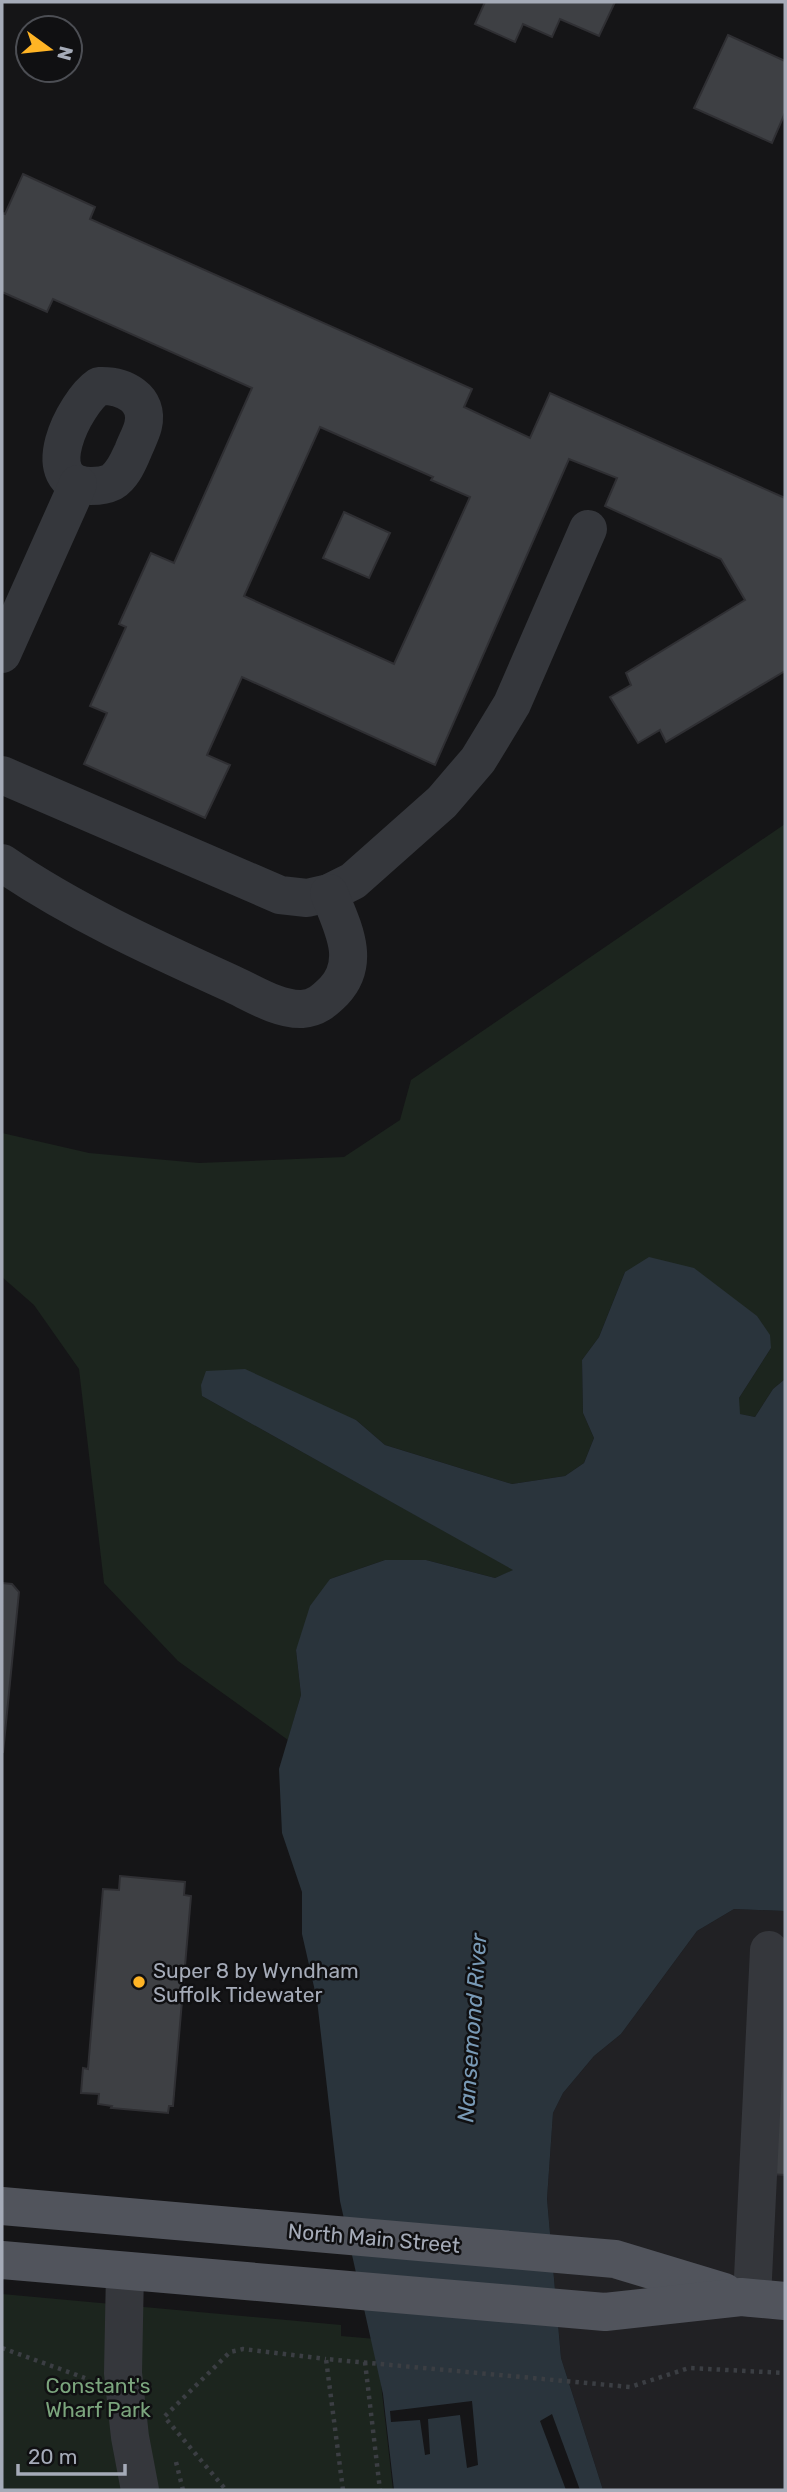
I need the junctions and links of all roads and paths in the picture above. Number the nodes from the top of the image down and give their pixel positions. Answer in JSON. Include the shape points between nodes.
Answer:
{"nodes":[{"id":1,"x":78,"y":484,"type":"dead end"},
{"id":2,"x":589,"y":529,"type":"dead end"},
{"id":3,"x":2,"y":654,"type":"edge"},
{"id":4,"x":2,"y":775,"type":"edge"},
{"id":5,"x":2,"y":863,"type":"edge"},
{"id":6,"x":328,"y":893,"type":"junction"},
{"id":7,"x":769,"y":1950,"type":"dead end"},
{"id":8,"x":771,"y":2195,"type":"edge"},
{"id":9,"x":2,"y":2206,"type":"edge"},
{"id":10,"x":2,"y":2260,"type":"edge"},
{"id":11,"x":125,"y":2271,"type":"junction"},
{"id":12,"x":759,"y":2299,"type":"edge"},
{"id":13,"x":2,"y":2348,"type":"edge"},
{"id":14,"x":326,"y":2359,"type":"junction"},
{"id":15,"x":365,"y":2362,"type":"junction"},
{"id":16,"x":785,"y":2373,"type":"edge"},
{"id":17,"x":126,"y":2393,"type":"junction"},
{"id":18,"x":164,"y":2417,"type":"junction"},
{"id":19,"x":140,"y":2490,"type":"edge"},
{"id":20,"x":226,"y":2490,"type":"edge"},
{"id":21,"x":343,"y":2490,"type":"edge"},
{"id":22,"x":380,"y":2490,"type":"edge"}],
"edges":[{"from":1,"to":3,"type":"lane"},
{"from":2,"to":6,"type":"lane","via":[[512,704],[478,760],[432,811],[353,881]]},
{"from":4,"to":6,"type":"lane","via":[[280,895],[307,898]]},
{"from":5,"to":6,"type":"lane","via":[[151,947],[276,1004],[300,1009],[323,1002],[339,986],[348,965],[348,941]]},
{"from":7,"to":8,"type":"lane"},
{"from":8,"to":12,"type":"lane"},
{"from":9,"to":12,"type":"main road","name":"North Main Street","via":[[615,2259]]},
{"from":10,"to":11,"type":"main road"},
{"from":11,"to":12,"type":"main road","via":[[605,2312]]},
{"from":11,"to":17,"type":"lane"},
{"from":13,"to":17,"type":"path"},
{"from":14,"to":15,"type":"path"},
{"from":14,"to":18,"type":"path","via":[[243,2349],[230,2352]]},
{"from":14,"to":21,"type":"path"},
{"from":15,"to":16,"type":"path","via":[[630,2387],[689,2368]]},
{"from":15,"to":22,"type":"path"},
{"from":17,"to":18,"type":"path"},
{"from":17,"to":19,"type":"lane"},
{"from":18,"to":20,"type":"path"}]}
